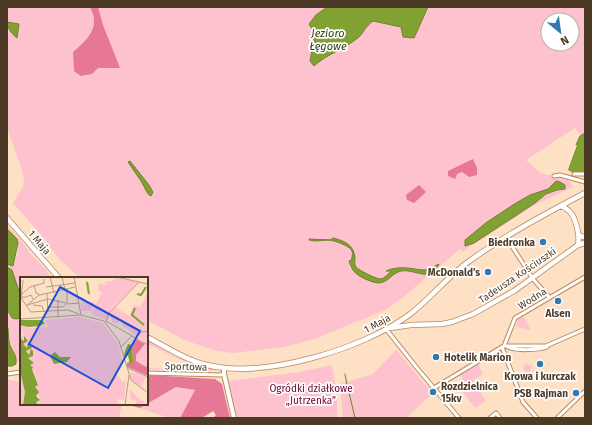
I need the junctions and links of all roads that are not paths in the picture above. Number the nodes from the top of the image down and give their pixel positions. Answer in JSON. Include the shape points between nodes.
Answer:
{"nodes":[{"id":1,"x":574,"y":174,"type":"dead end"},
{"id":2,"x":584,"y":175,"type":"edge"},
{"id":3,"x":554,"y":176,"type":"dead end"},
{"id":4,"x":585,"y":182,"type":"edge"},
{"id":5,"x":585,"y":193,"type":"edge"},
{"id":6,"x":561,"y":206,"type":"junction"},
{"id":7,"x":7,"y":218,"type":"edge"},
{"id":8,"x":578,"y":233,"type":"junction"},
{"id":9,"x":506,"y":237,"type":"junction"},
{"id":10,"x":585,"y":237,"type":"edge"},
{"id":11,"x":582,"y":245,"type":"edge"},
{"id":12,"x":57,"y":277,"type":"edge"},
{"id":13,"x":585,"y":277,"type":"edge"},
{"id":14,"x":532,"y":278,"type":"junction"},
{"id":15,"x":549,"y":297,"type":"junction"},
{"id":16,"x":407,"y":316,"type":"junction"},
{"id":17,"x":411,"y":325,"type":"junction"},
{"id":18,"x":386,"y":329,"type":"junction"},
{"id":19,"x":585,"y":330,"type":"edge"},
{"id":20,"x":148,"y":338,"type":"edge"},
{"id":21,"x":505,"y":347,"type":"junction"},
{"id":22,"x":224,"y":368,"type":"junction"},
{"id":23,"x":20,"y":372,"type":"edge"},
{"id":24,"x":148,"y":373,"type":"edge"},
{"id":25,"x":7,"y":374,"type":"edge"},
{"id":26,"x":224,"y":374,"type":"junction"},
{"id":27,"x":434,"y":388,"type":"junction"},
{"id":28,"x":585,"y":391,"type":"edge"},
{"id":29,"x":234,"y":418,"type":"edge"},
{"id":30,"x":460,"y":418,"type":"edge"},
{"id":31,"x":490,"y":418,"type":"edge"},
{"id":32,"x":500,"y":418,"type":"edge"},
{"id":33,"x":537,"y":418,"type":"edge"},
{"id":34,"x":557,"y":418,"type":"edge"}],
"edges":[{"from":1,"to":2,"type":"street"},
{"from":3,"to":4,"type":"street","via":[[560,175]]},
{"from":5,"to":6,"type":"main road","name":"1 Maja"},
{"from":6,"to":8,"type":"main road","via":[[572,214]]},
{"from":6,"to":9,"type":"main road","name":"1 Maja"},
{"from":7,"to":12,"type":"main road","name":"1 Maja"},
{"from":8,"to":10,"type":"main road"},
{"from":8,"to":11,"type":"main road"},
{"from":9,"to":14,"type":"street"},
{"from":9,"to":16,"type":"main road","name":"1 Maja","via":[[463,266]]},
{"from":11,"to":14,"type":"main road","name":"Tadeusza Kościuszki"},
{"from":13,"to":15,"type":"street","name":"Wodna"},
{"from":14,"to":15,"type":"street"},
{"from":14,"to":17,"type":"main road","name":"Tadeusza Kościuszki","via":[[486,307],[463,318],[442,324]]},
{"from":15,"to":21,"type":"street","name":"Wodna","via":[[515,318]]},
{"from":16,"to":17,"type":"main road","via":[[407,321]]},
{"from":16,"to":18,"type":"main road","name":"1 Maja"},
{"from":17,"to":18,"type":"main road","name":"Tadeusza Kościuszki"},
{"from":18,"to":22,"type":"main road","name":"1 Maja","via":[[347,346],[282,365]]},
{"from":18,"to":27,"type":"street"},
{"from":19,"to":21,"type":"street","via":[[543,348]]},
{"from":20,"to":22,"type":"main road","name":"1 Maja","via":[[192,360]]},
{"from":21,"to":27,"type":"street"},
{"from":21,"to":33,"type":"street","via":[[523,402]]},
{"from":22,"to":26,"type":"street"},
{"from":23,"to":25,"type":"street"},
{"from":24,"to":26,"type":"street","name":"Sportowa"},
{"from":26,"to":29,"type":"street"},
{"from":27,"to":30,"type":"street"},
{"from":28,"to":34,"type":"street"},
{"from":31,"to":32,"type":"street","via":[[496,413]]}]}
